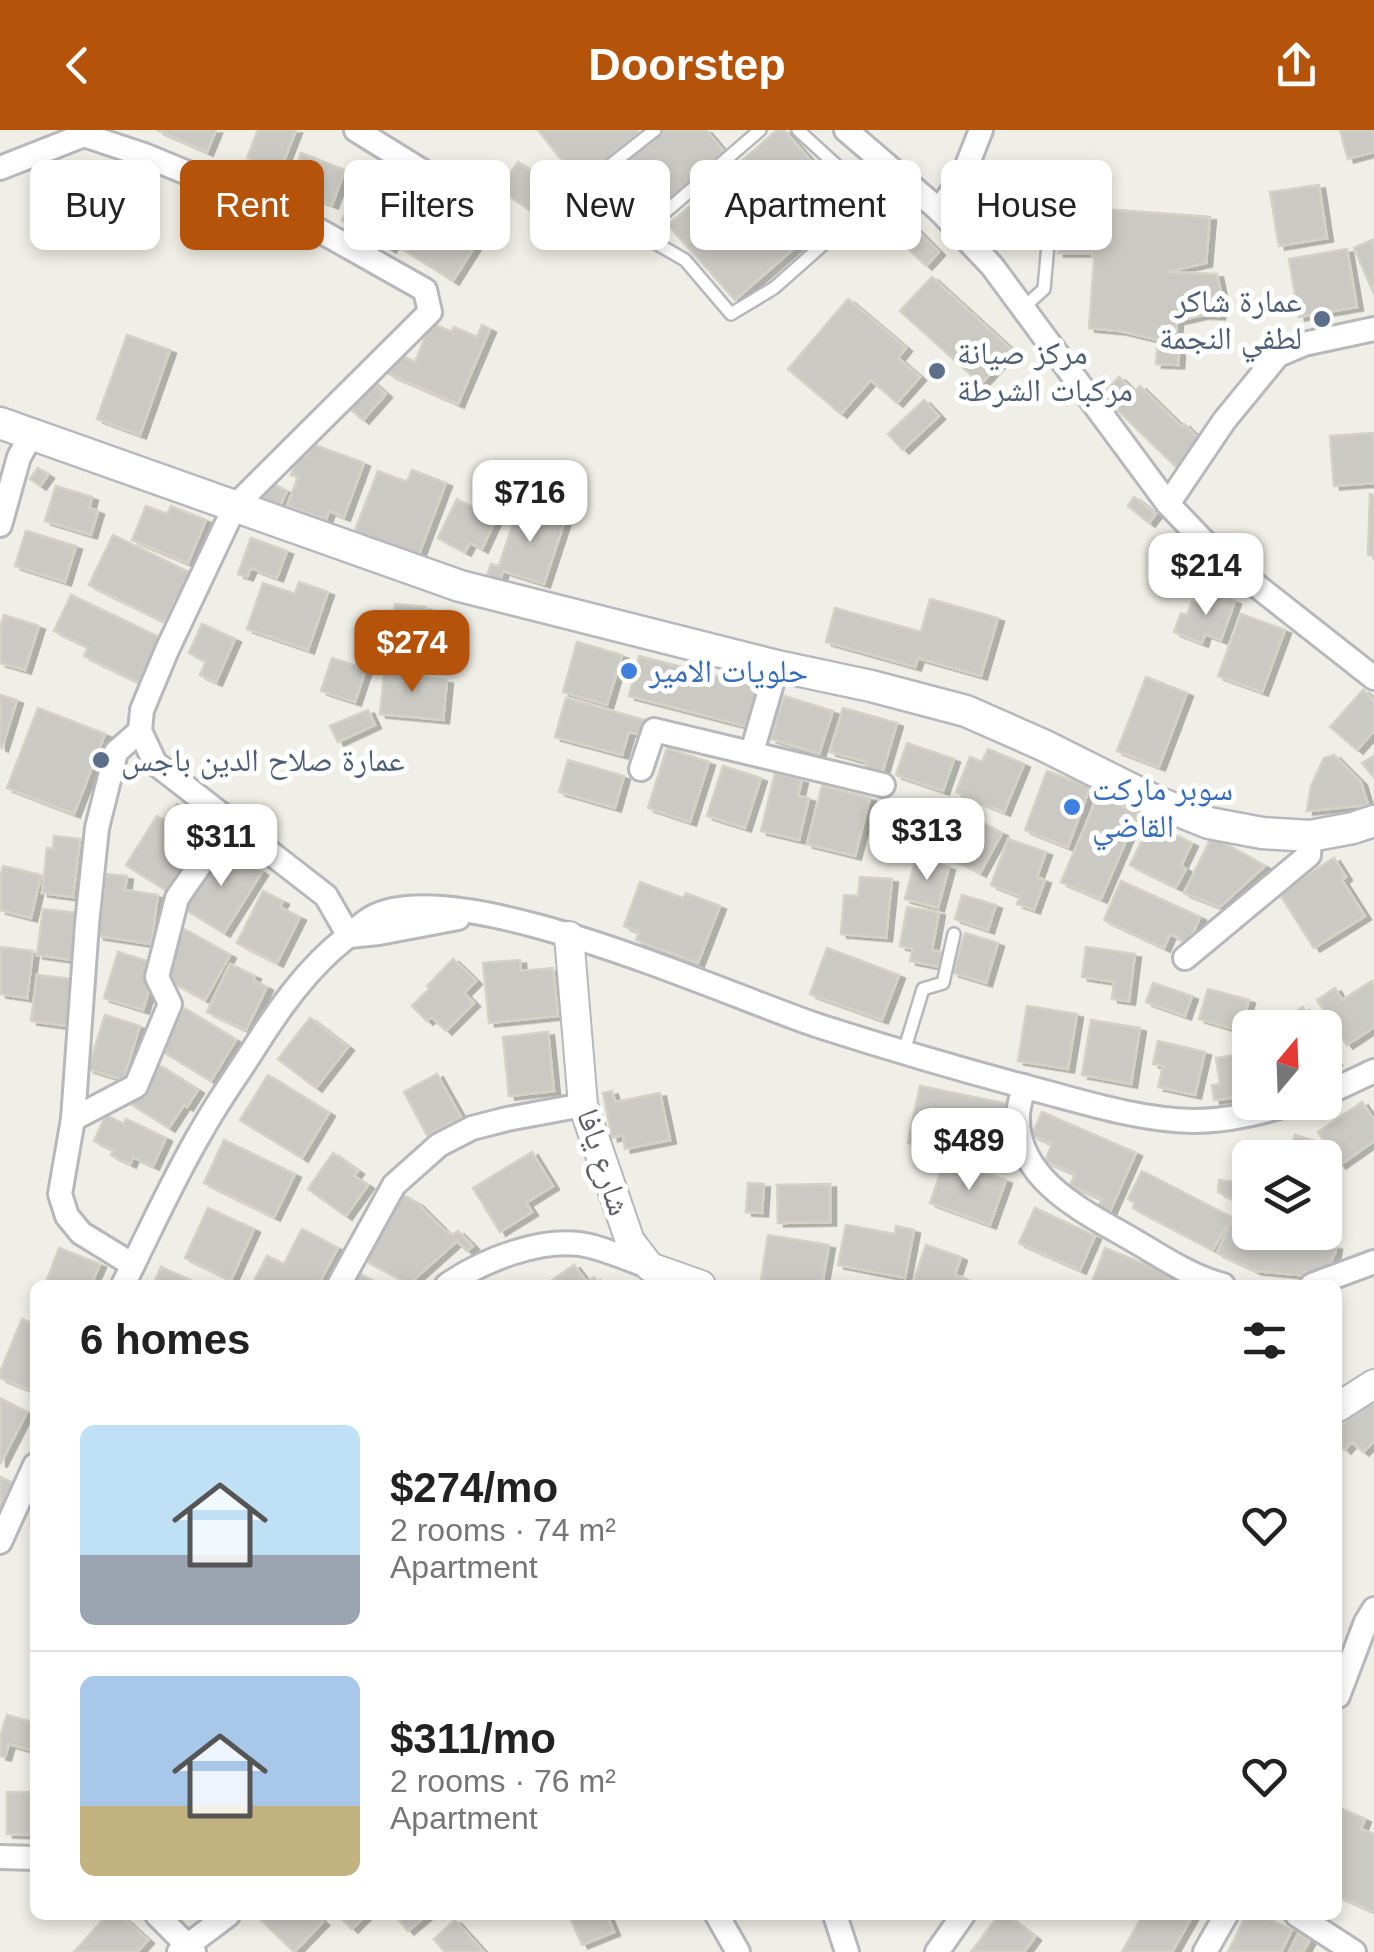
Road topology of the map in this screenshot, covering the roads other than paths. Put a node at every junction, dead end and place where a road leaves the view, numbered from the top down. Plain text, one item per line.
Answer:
1 (356, 130) edge
2 (655, 130) edge
3 (798, 130) edge
4 (846, 130) edge
5 (981, 130) edge
6 (752, 132) edge
7 (87, 133) edge
8 (404, 160) edge
9 (617, 160) edge
10 (0, 168) edge
11 (670, 207) edge
12 (939, 210) junction
13 (668, 250) edge
14 (1048, 250) edge
15 (1023, 308) junction
16 (1374, 329) edge
17 (0, 423) edge
18 (32, 434) junction
19 (1168, 504) junction
20 (235, 506) junction
21 (0, 525) edge
22 (777, 666) junction
23 (1374, 678) edge
24 (140, 731) junction
25 (752, 752) junction
26 (641, 769) dead end
27 (883, 784) dead end
28 (230, 822) junction
29 (1374, 822) edge
30 (1310, 836) junction
31 (954, 934) dead end
32 (349, 936) junction
33 (569, 936) junction
34 (1185, 958) dead end
35 (904, 1052) junction
36 (1374, 1071) edge
37 (1024, 1086) junction
38 (1342, 1086) edge
39 (583, 1106) junction
40 (73, 1119) junction
41 (1232, 1120) edge
42 (1374, 1262) edge
43 (650, 1267) junction
44 (128, 1275) edge
45 (341, 1280) edge
46 (455, 1280) edge
47 (687, 1280) edge
48 (1211, 1280) edge
49 (1325, 1280) edge
50 (1374, 1384) edge
51 (1342, 1405) edge
52 (30, 1477) edge
53 (0, 1542) edge
54 (1374, 1609) edge
55 (1342, 1685) edge
56 (0, 1857) edge
57 (30, 1858) edge
58 (161, 1920) edge
59 (222, 1920) edge
60 (720, 1920) edge
61 (837, 1920) edge
62 (959, 1920) edge
63 (1223, 1920) edge
64 (1305, 1920) edge
65 (187, 1950) edge
66 (738, 1952) edge
67 (847, 1952) edge
68 (936, 1952) edge
69 (1205, 1952) edge
70 (1354, 1952) edge

1 - 8 street
2 - 9 lane
3 - 13 lane
4 - 12 street
5 - 12 street
6 - 11 lane
7 - 10 street
7 - 20 street
12 - 15 street
14 - 15 lane
15 - 19 street
16 - 19 street
17 - 18 main road
18 - 20 main road
18 - 21 street
19 - 23 street
20 - 22 main road
20 - 24 street
22 - 25 street
22 - 30 main road
24 - 28 street
24 - 40 street
25 - 26 street
25 - 27 street
28 - 32 street
28 - 40 street
29 - 30 main road
30 - 34 street
31 - 35 lane
32 - 33 street
32 - 44 street
33 - 35 street
33 - 39 street, شارع يافا
35 - 37 street
36 - 38 street
37 - 41 street
37 - 48 street
39 - 43 street, شارع يافا
39 - 45 street
40 - 44 street
42 - 49 street
43 - 46 street
43 - 47 street
50 - 51 street
52 - 53 street
54 - 55 street
56 - 57 street
58 - 65 street
59 - 65 street
60 - 66 street
61 - 67 street
62 - 68 street
63 - 69 street
64 - 70 street

